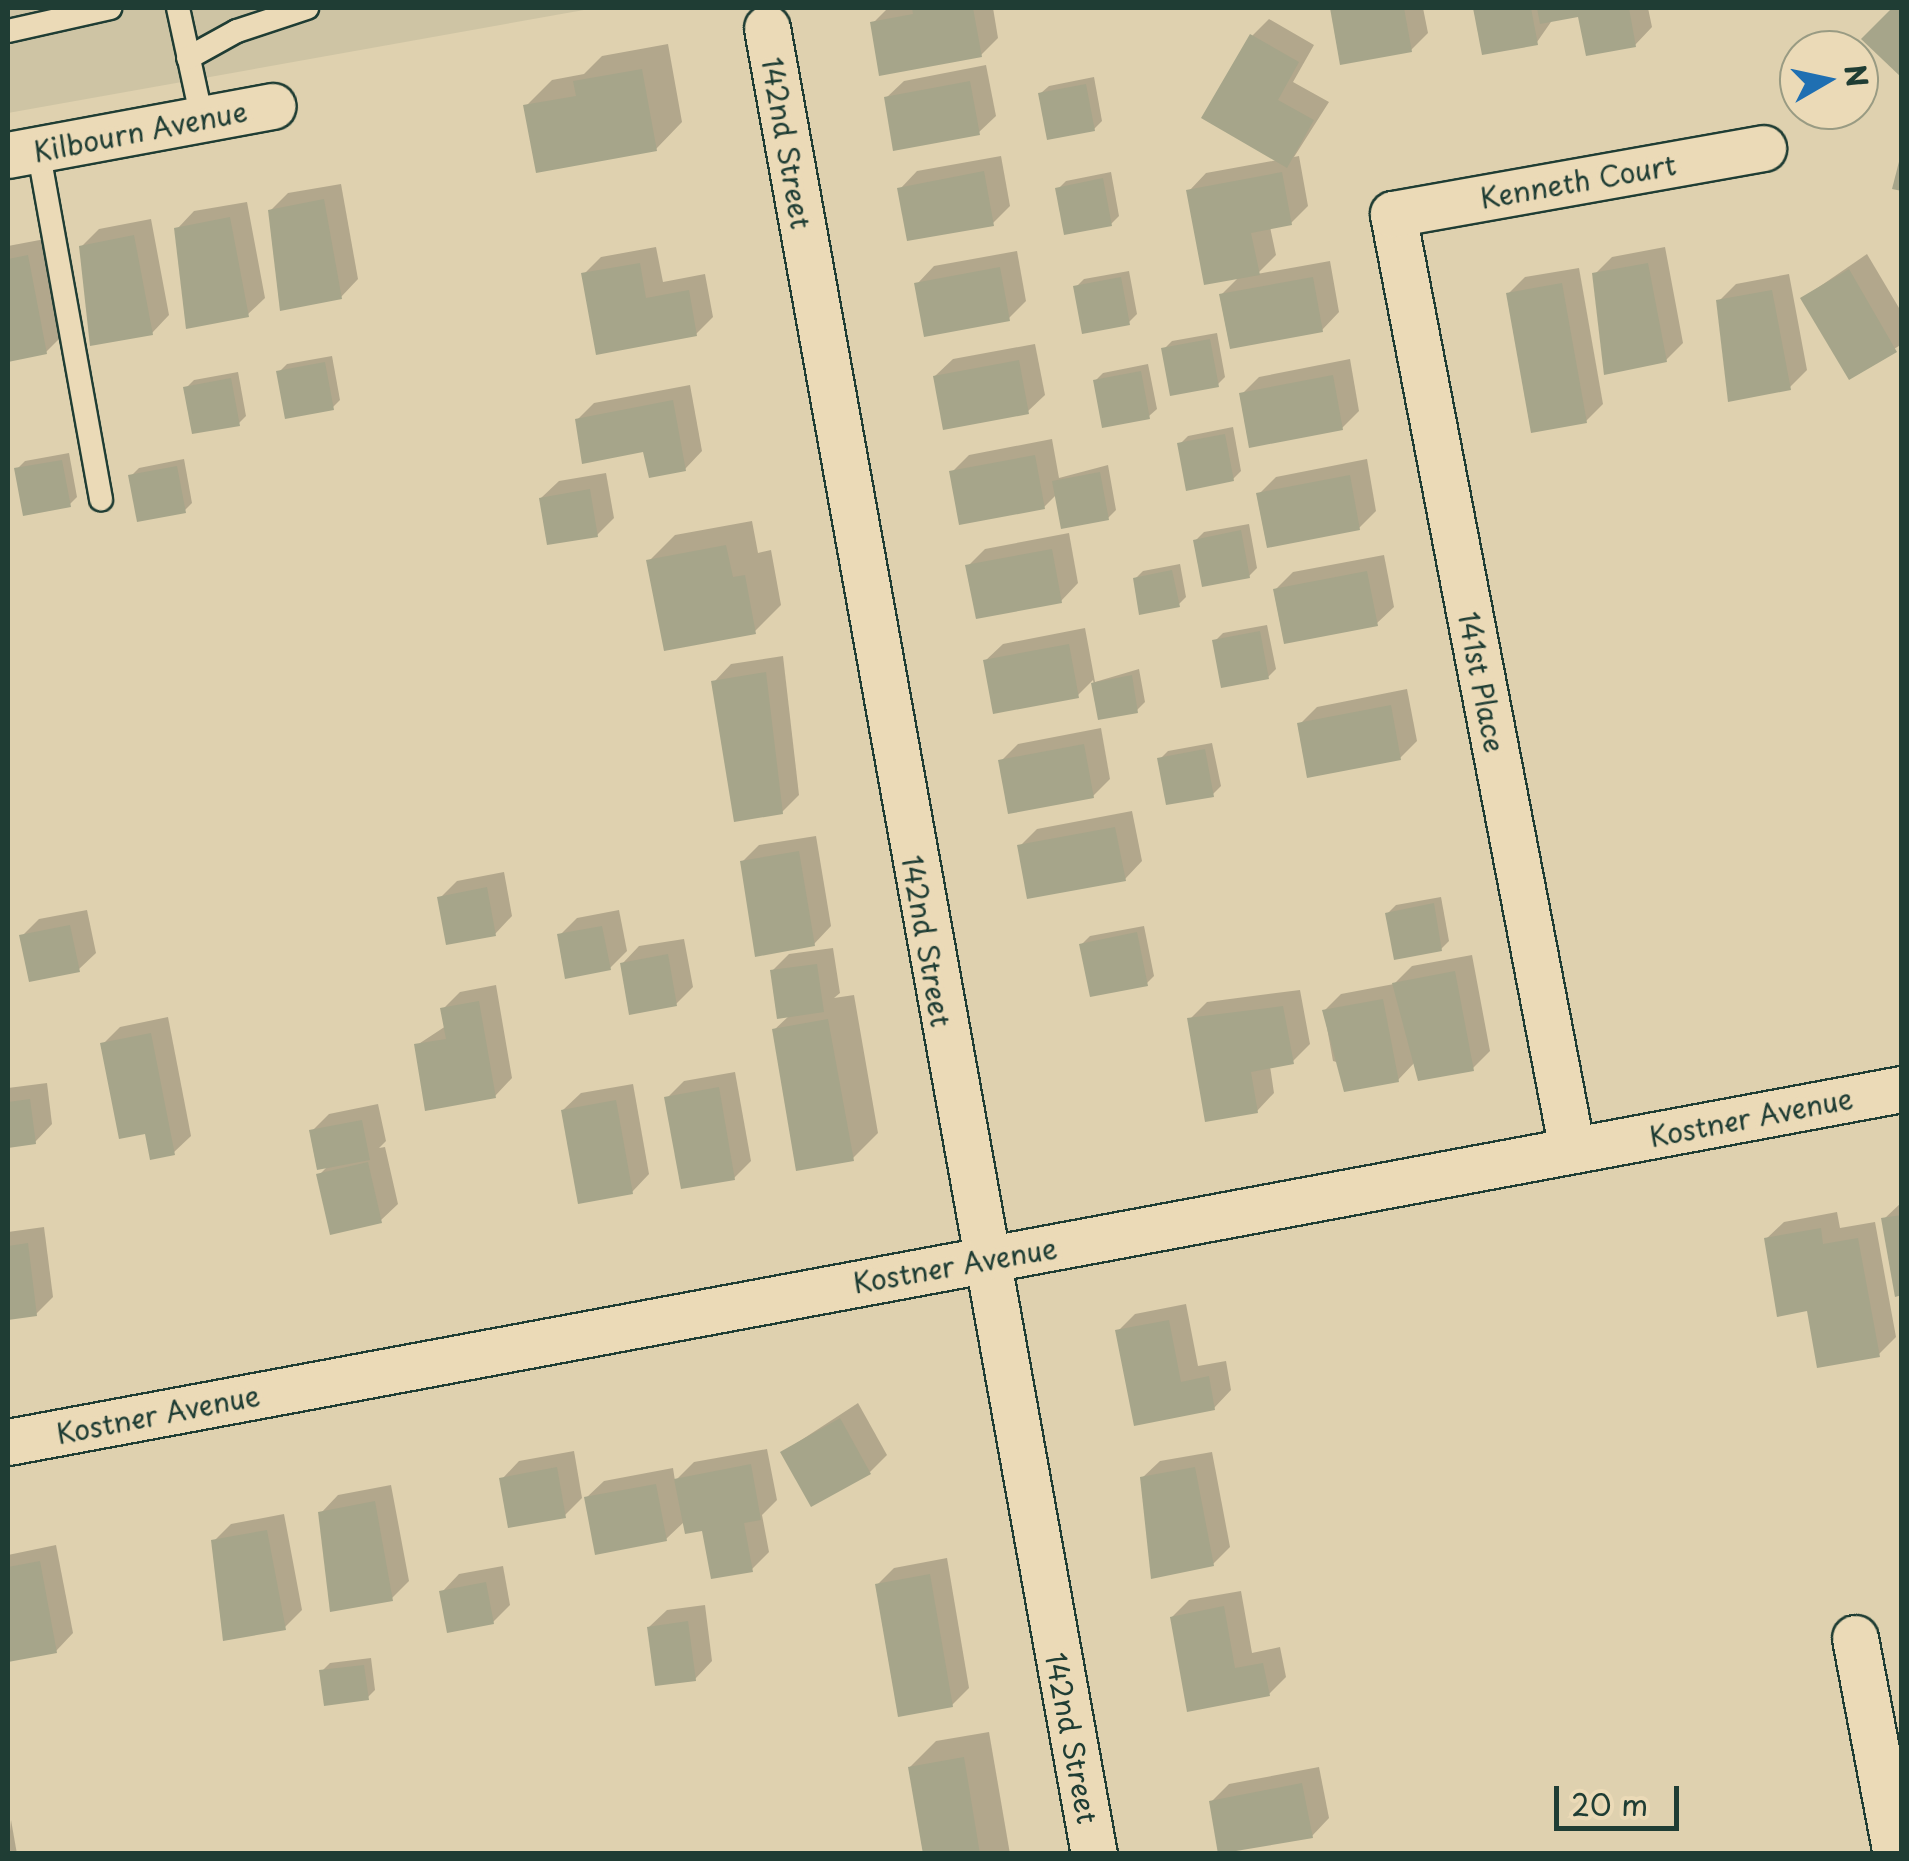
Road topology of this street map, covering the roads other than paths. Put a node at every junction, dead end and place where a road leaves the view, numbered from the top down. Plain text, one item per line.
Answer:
1 (110, 8) edge
2 (178, 8) edge
3 (306, 8) edge
4 (767, 28) dead end
5 (8, 31) edge
6 (188, 58) junction
7 (273, 106) dead end
8 (202, 119) junction
9 (1763, 148) dead end
10 (23, 152) edge
11 (1393, 214) joint
12 (101, 499) dead end
13 (1902, 1088) edge
14 (1572, 1150) junction
15 (982, 1260) junction
16 (8, 1442) edge
17 (1855, 1638) dead end
18 (1094, 1854) edge
19 (1896, 1854) edge

1 - 5 lane
2 - 6 lane
3 - 6 lane
4 - 15 street, 142nd Street
6 - 8 lane
7 - 8 street, Kilbourn Avenue
8 - 10 street, Kilbourn Avenue
9 - 11 street, Kenneth Court
10 - 12 lane
11 - 14 street, 141st Place
13 - 14 street, Kostner Avenue
14 - 15 street, Kostner Avenue
15 - 16 street, Kostner Avenue
15 - 18 street, 142nd Street
17 - 19 street

